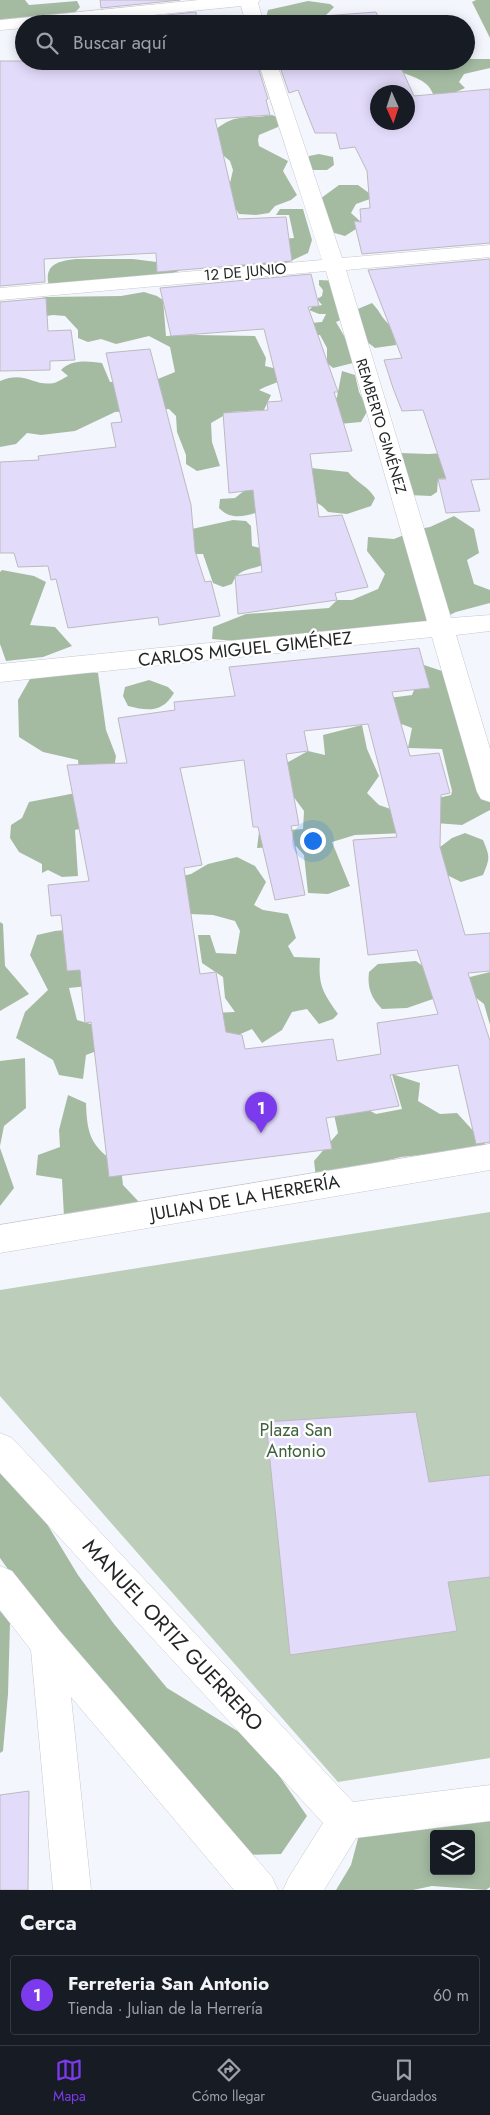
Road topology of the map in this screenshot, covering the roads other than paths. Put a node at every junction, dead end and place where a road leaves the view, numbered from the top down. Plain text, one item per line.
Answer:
1 (249, 0) edge
2 (100, 15) edge
3 (253, 15) edge
4 (15, 23) edge
5 (0, 25) edge
6 (271, 70) edge
7 (490, 251) edge
8 (334, 265) junction
9 (0, 294) edge
10 (490, 623) edge
11 (442, 629) junction
12 (0, 673) edge
13 (490, 792) edge
14 (490, 1157) edge
15 (0, 1239) edge
16 (0, 1449) edge
17 (0, 1583) edge
18 (48, 1643) junction
19 (490, 1803) edge
20 (346, 1821) junction
21 (72, 1890) edge
22 (258, 1890) edge
23 (302, 1890) edge

1 - 2 street
1 - 3 street
4 - 5 street
6 - 8 street, REMBERTO GIMÉNEZ
7 - 8 street, 12 DE JUNIO
8 - 9 street, 12 DE JUNIO
8 - 11 street, REMBERTO GIMÉNEZ
10 - 11 street, CARLOS MIGUEL GIMÉNEZ
11 - 12 street, CARLOS MIGUEL GIMÉNEZ
11 - 13 street, REMBERTO GIMÉNEZ
14 - 15 street, JULIAN DE LA HERRERÍA
16 - 20 street, MANUEL ORTIZ GUERRERO
17 - 18 street
18 - 21 street
18 - 22 street
19 - 20 street
20 - 23 street

